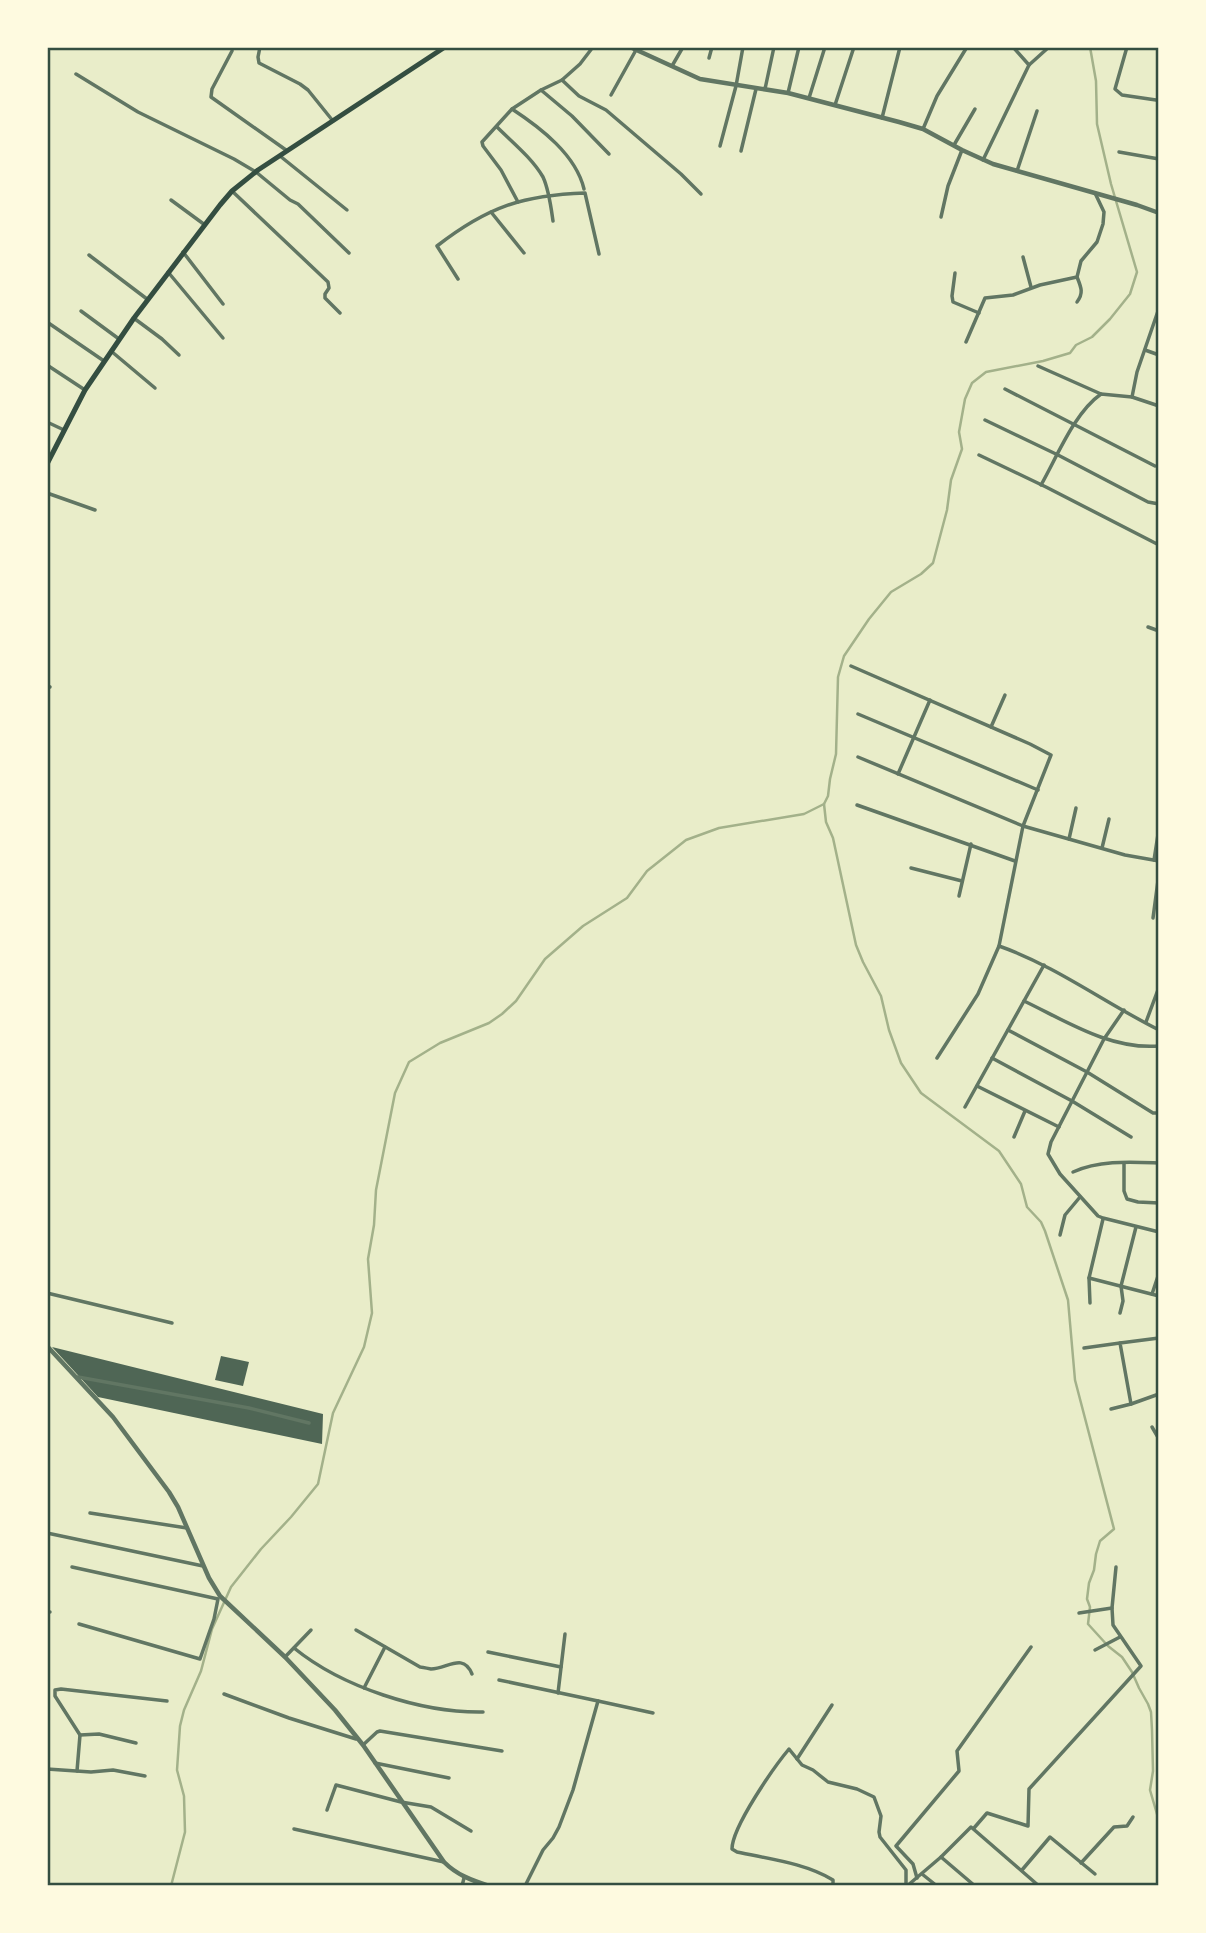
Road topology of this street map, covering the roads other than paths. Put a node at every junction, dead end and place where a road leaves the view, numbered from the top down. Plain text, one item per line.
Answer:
1 (260, 47) edge
2 (445, 47) edge
3 (593, 47) edge
4 (629, 47) edge
5 (683, 47) edge
6 (712, 47) edge
7 (743, 47) edge
8 (774, 47) edge
9 (799, 47) edge
10 (825, 47) edge
11 (854, 47) edge
12 (900, 47) edge
13 (967, 47) edge
14 (1013, 47) edge
15 (1049, 47) edge
16 (1127, 47) edge
17 (638, 50) edge
18 (232, 51) dead end
19 (709, 58) dead end
20 (1029, 65) junction
21 (671, 67) junction
22 (76, 74) dead end
23 (562, 80) junction
24 (736, 86) junction
25 (756, 89) junction
26 (765, 89) junction
27 (541, 90) junction
28 (788, 93) junction
29 (611, 95) dead end
30 (809, 98) junction
31 (1156, 100) dead end
32 (835, 105) junction
33 (512, 109) junction
34 (975, 110) dead end
35 (1037, 111) dead end
36 (882, 118) junction
37 (333, 121) junction
38 (496, 126) junction
39 (923, 129) junction
40 (954, 145) junction
41 (720, 146) dead end
42 (962, 150) junction
43 (288, 151) junction
44 (741, 151) dead end
45 (1119, 152) dead end
46 (609, 154) dead end
47 (281, 156) junction
48 (1159, 159) edge
49 (983, 160) junction
50 (1017, 171) junction
51 (256, 172) junction
52 (584, 189) dead end
53 (232, 191) junction
54 (1097, 193) junction
55 (701, 194) dead end
56 (549, 195) junction
57 (172, 200) dead end
58 (518, 202) junction
59 (347, 210) dead end
60 (491, 212) junction
61 (1159, 213) edge
62 (941, 218) dead end
63 (553, 221) dead end
64 (205, 225) junction
65 (183, 252) junction
66 (349, 253) dead end
67 (523, 253) dead end
68 (89, 254) dead end
69 (599, 254) dead end
70 (1023, 257) dead end
71 (168, 272) junction
72 (955, 273) dead end
73 (1077, 277) junction
74 (458, 279) dead end
75 (1031, 287) junction
76 (147, 299) junction
77 (1077, 302) dead end
78 (223, 303) dead end
79 (81, 311) dead end
80 (1158, 311) edge
81 (340, 313) dead end
82 (979, 313) junction
83 (134, 317) junction
84 (47, 322) edge
85 (223, 338) dead end
86 (119, 339) junction
87 (965, 342) dead end
88 (1145, 350) junction
89 (111, 351) junction
90 (179, 355) dead end
91 (1159, 355) edge
92 (104, 361) junction
93 (47, 365) edge
94 (1038, 366) dead end
95 (155, 388) dead end
96 (1005, 389) dead end
97 (85, 390) junction
98 (1101, 394) junction
99 (1132, 397) junction
100 (1159, 406) edge
101 (985, 420) dead end
102 (47, 422) edge
103 (1075, 425) junction
104 (64, 430) junction
105 (979, 455) dead end
106 (1058, 455) junction
107 (47, 464) edge
108 (1156, 466) dead end
109 (1041, 485) junction
110 (47, 493) edge
111 (1159, 504) edge
112 (95, 510) dead end
113 (1159, 545) edge
114 (1148, 626) dead end
115 (1159, 631) edge
116 (851, 666) dead end
117 (1005, 695) dead end
118 (930, 701) junction
119 (858, 714) dead end
120 (991, 727) junction
121 (914, 738) junction
122 (858, 757) dead end
123 (898, 774) junction
124 (1038, 790) junction
125 (857, 806) dead end
126 (1076, 808) dead end
127 (1109, 820) dead end
128 (1023, 826) junction
129 (1159, 828) edge
130 (1069, 839) junction
131 (971, 844) junction
132 (1102, 848) junction
133 (1015, 861) junction
134 (1156, 861) edge
135 (911, 868) dead end
136 (1159, 873) edge
137 (962, 881) junction
138 (959, 896) dead end
139 (1153, 918) dead end
140 (999, 946) junction
141 (1044, 965) junction
142 (1159, 987) edge
143 (1024, 1001) junction
144 (1124, 1010) junction
145 (1146, 1022) junction
146 (1007, 1030) junction
147 (1159, 1030) edge
148 (1104, 1039) junction
149 (1159, 1046) edge
150 (937, 1058) dead end
151 (992, 1058) junction
152 (1087, 1072) junction
153 (977, 1086) junction
154 (1072, 1101) junction
155 (965, 1107) dead end
156 (1025, 1111) junction
157 (1159, 1113) edge
158 (1059, 1127) junction
159 (1014, 1137) dead end
160 (1131, 1137) dead end
161 (1124, 1163) junction
162 (1159, 1163) edge
163 (1073, 1172) dead end
164 (1080, 1197) junction
165 (1159, 1203) edge
166 (1103, 1219) junction
167 (1136, 1226) junction
168 (1159, 1232) edge
169 (1060, 1235) dead end
170 (1159, 1273) edge
171 (1089, 1278) junction
172 (1121, 1286) junction
173 (47, 1293) edge
174 (1152, 1294) junction
175 (1159, 1296) edge
176 (1090, 1303) dead end
177 (1121, 1313) dead end
178 (172, 1323) dead end
179 (1159, 1338) edge
180 (1121, 1343) junction
181 (47, 1346) edge
182 (1084, 1348) dead end
183 (76, 1377) junction
184 (1159, 1394) edge
185 (1131, 1404) junction
186 (1111, 1409) dead end
187 (309, 1423) dead end
188 (1152, 1427) dead end
189 (1159, 1439) edge
190 (90, 1513) dead end
191 (187, 1528) junction
192 (47, 1533) edge
193 (203, 1566) junction
194 (72, 1567) dead end
195 (1116, 1567) dead end
196 (218, 1596) junction
197 (1112, 1608) junction
198 (1079, 1613) dead end
199 (79, 1624) dead end
200 (311, 1630) dead end
201 (356, 1630) dead end
202 (565, 1634) dead end
203 (1120, 1637) junction
204 (385, 1647) junction
205 (1031, 1647) dead end
206 (294, 1648) junction
207 (1096, 1650) dead end
208 (488, 1652) dead end
209 (285, 1657) junction
210 (561, 1667) junction
211 (472, 1674) dead end
212 (499, 1680) dead end
213 (364, 1688) junction
214 (558, 1693) junction
215 (224, 1694) dead end
216 (167, 1701) dead end
217 (598, 1701) junction
218 (832, 1704) dead end
219 (483, 1712) dead end
220 (653, 1713) dead end
221 (80, 1735) junction
222 (358, 1739) junction
223 (136, 1743) dead end
224 (363, 1745) junction
225 (502, 1751) dead end
226 (797, 1759) junction
227 (375, 1763) junction
228 (47, 1769) edge
229 (77, 1771) junction
230 (145, 1776) dead end
231 (449, 1778) dead end
232 (401, 1802) junction
233 (327, 1810) dead end
234 (1133, 1817) dead end
235 (974, 1828) junction
236 (294, 1829) dead end
237 (471, 1831) dead end
238 (941, 1857) junction
239 (444, 1861) junction
240 (1082, 1863) junction
241 (1021, 1870) junction
242 (922, 1874) junction
243 (1095, 1874) dead end
244 (464, 1878) junction
245 (917, 1878) junction
246 (462, 1886) edge
247 (489, 1886) edge
248 (525, 1886) edge
249 (833, 1886) edge
250 (906, 1886) edge
251 (937, 1886) edge
252 (975, 1886) edge
253 (1039, 1886) edge

1 - 37 street
2 - 37 main road
3 - 23 street
4 - 17 street
5 - 21 street
6 - 19 street
7 - 24 street
8 - 26 street
9 - 28 street
10 - 30 street
11 - 32 street
12 - 36 street
13 - 39 street
14 - 20 street
15 - 20 street
16 - 31 street
17 - 21 street
17 - 29 street
18 - 43 street
20 - 49 street
21 - 24 street
22 - 51 street
23 - 27 street
23 - 55 street
24 - 25 street
24 - 41 street
25 - 26 street
25 - 44 street
26 - 28 street
27 - 33 street
27 - 46 street
28 - 30 street
30 - 32 street
32 - 36 street
33 - 38 street
33 - 52 street
34 - 40 street
35 - 50 street
36 - 39 street
37 - 43 main road
38 - 56 street
38 - 58 street
39 - 40 street
40 - 42 street
42 - 49 street
42 - 62 street
43 - 47 main road
45 - 48 street
47 - 51 main road
47 - 59 street
49 - 50 street
50 - 54 street
51 - 53 main road
51 - 66 street
53 - 64 main road
53 - 81 street
54 - 61 street
54 - 73 street
56 - 58 street
56 - 63 street
56 - 69 street
57 - 64 street
58 - 60 street
60 - 67 street
60 - 74 street
64 - 65 main road
65 - 71 main road
65 - 78 street
68 - 76 street
70 - 75 street
71 - 76 main road
71 - 85 street
72 - 82 street
73 - 75 street
73 - 77 street
75 - 82 street
76 - 83 main road
79 - 86 street
80 - 88 street
82 - 87 street
83 - 86 main road
83 - 90 street
84 - 92 street
86 - 89 main road
88 - 91 street
88 - 99 street
89 - 92 main road
89 - 95 street
92 - 97 main road
93 - 97 street
94 - 98 street
96 - 103 street
97 - 104 main road
98 - 99 street
98 - 103 street
99 - 100 street
101 - 106 street
102 - 104 street
103 - 106 street
103 - 108 street
104 - 107 main road
105 - 109 street
106 - 109 street
106 - 111 street
109 - 113 street
110 - 112 street
114 - 115 street
116 - 118 street
117 - 120 street
118 - 120 street
118 - 121 street
119 - 121 street
120 - 124 street
121 - 123 street
121 - 124 street
122 - 123 street
123 - 128 street
124 - 128 street
125 - 131 street
126 - 130 street
127 - 132 street
128 - 130 street
128 - 133 street
129 - 134 street
130 - 132 street
131 - 133 street
131 - 137 street
132 - 134 street
133 - 140 street
135 - 137 street
136 - 139 street
137 - 138 street
140 - 141 street
140 - 150 street
141 - 143 street
141 - 144 street
142 - 145 street
143 - 146 street
143 - 148 street
144 - 145 street
144 - 148 street
145 - 147 street
146 - 151 street
146 - 152 street
148 - 149 street
148 - 152 street
151 - 153 street
151 - 154 street
152 - 154 street
152 - 157 street
153 - 155 street
153 - 156 street
154 - 158 street
154 - 160 street
156 - 158 street
156 - 159 street
158 - 164 street
161 - 162 street
161 - 163 street
161 - 165 street
164 - 166 street
164 - 169 street
166 - 167 street
166 - 171 street
167 - 168 street
167 - 172 street
170 - 174 street
171 - 172 street
171 - 176 street
172 - 174 street
172 - 177 street
173 - 178 street
174 - 175 street
179 - 180 street
180 - 182 street
180 - 185 street
181 - 183 street
183 - 187 street
183 - 191 street
184 - 185 street
185 - 186 street
188 - 189 street
190 - 191 street
191 - 193 street
192 - 193 street
193 - 196 street
194 - 196 street
195 - 197 street
196 - 199 street
196 - 209 street
197 - 198 street
197 - 203 street
200 - 206 street
201 - 204 street
202 - 210 street
203 - 207 street
203 - 235 street
204 - 211 street
204 - 213 street
205 - 245 street
206 - 209 street
206 - 213 street
208 - 210 street
209 - 222 street
210 - 214 street
212 - 214 street
213 - 219 street
214 - 217 street
215 - 222 street
216 - 221 street
217 - 220 street
217 - 248 street
218 - 226 street
221 - 223 street
221 - 229 street
222 - 224 street
224 - 225 street
224 - 227 street
226 - 249 street
226 - 250 street
227 - 231 street
227 - 232 street
228 - 229 street
229 - 230 street
232 - 233 street
232 - 237 street
232 - 239 street
234 - 240 street
235 - 238 street
235 - 241 street
236 - 239 street
238 - 242 street
238 - 252 street
239 - 244 street
240 - 241 street
240 - 243 street
241 - 253 street
242 - 245 street
242 - 251 street
244 - 246 street
244 - 247 street
245 - 250 street

